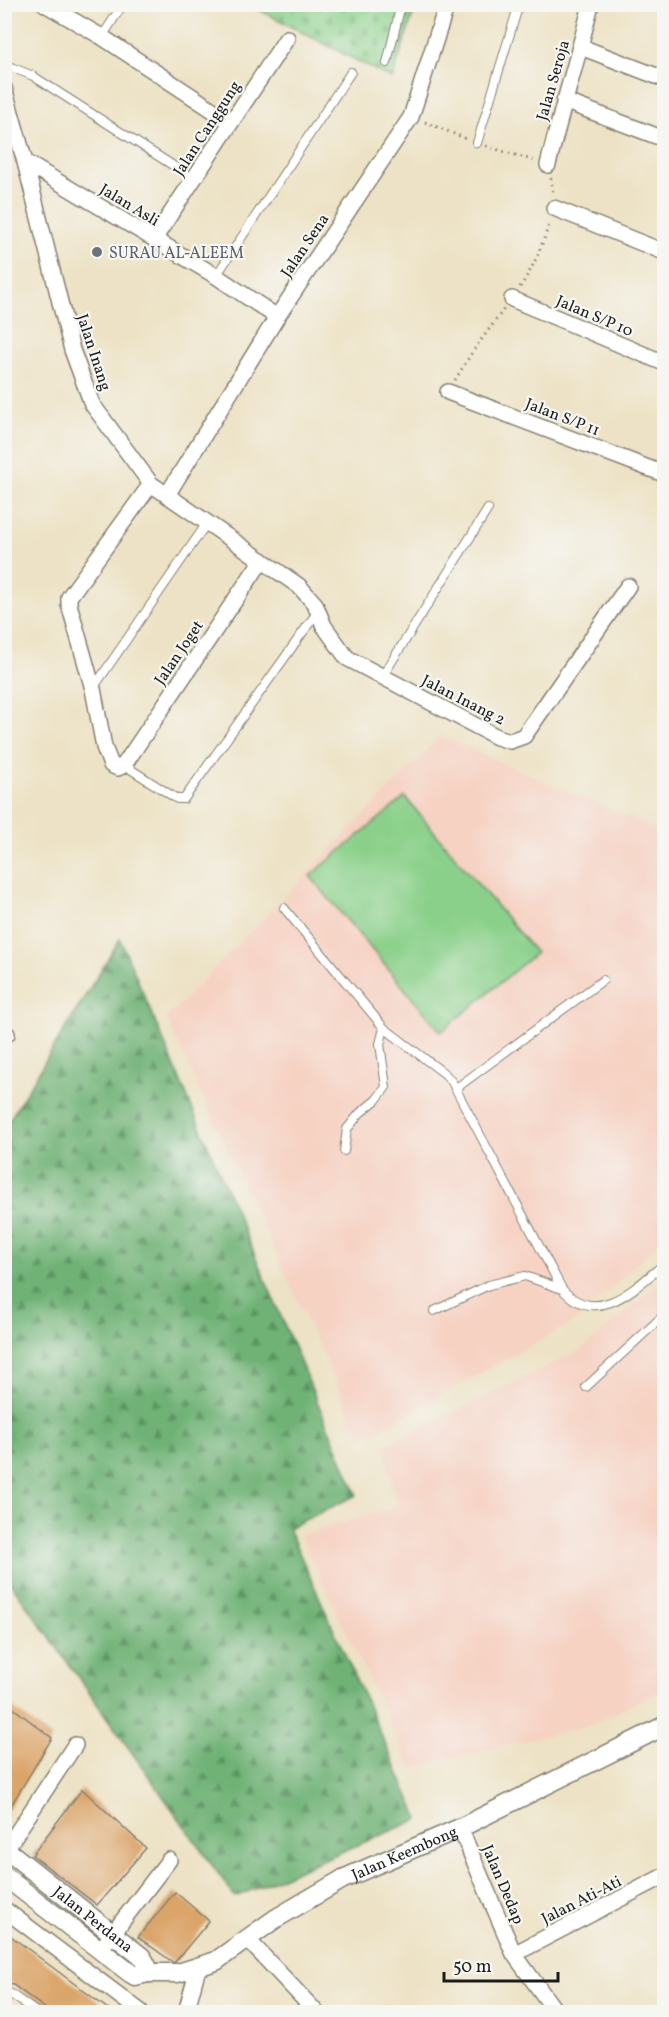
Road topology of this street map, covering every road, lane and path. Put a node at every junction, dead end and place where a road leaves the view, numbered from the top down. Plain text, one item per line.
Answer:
1 (45, 4) edge
2 (123, 4) edge
3 (401, 4) edge
4 (447, 4) edge
5 (519, 4) edge
6 (591, 4) edge
7 (102, 37) junction
8 (287, 38) dead end
9 (581, 47) junction
10 (387, 63) dead end
11 (4, 64) edge
12 (351, 72) dead end
13 (664, 79) edge
14 (4, 88) edge
15 (564, 101) junction
16 (231, 122) junction
17 (664, 139) edge
18 (477, 143) dead end
19 (25, 162) junction
20 (548, 165) dead end
21 (194, 179) junction
22 (554, 208) dead end
23 (154, 239) junction
24 (664, 252) edge
25 (216, 276) junction
26 (512, 299) dead end
27 (277, 317) junction
28 (664, 363) edge
29 (448, 392) dead end
30 (664, 474) edge
31 (151, 484) junction
32 (167, 495) junction
33 (488, 509) dead end
34 (207, 523) junction
35 (262, 560) junction
36 (628, 586) dead end
37 (316, 607) junction
38 (382, 677) junction
39 (93, 689) junction
40 (124, 765) junction
41 (284, 908) dead end
42 (603, 980) dead end
43 (384, 1028) junction
44 (455, 1089) junction
45 (344, 1151) dead end
46 (664, 1264) edge
47 (562, 1289) junction
48 (434, 1311) dead end
49 (664, 1315) edge
50 (586, 1387) dead end
51 (664, 1726) edge
52 (75, 1745) dead end
53 (460, 1828) junction
54 (5, 1849) edge
55 (169, 1860) dead end
56 (4, 1876) edge
57 (664, 1876) edge
58 (4, 1909) edge
59 (112, 1933) junction
60 (248, 1940) junction
61 (99, 1951) junction
62 (514, 1954) junction
63 (198, 1968) junction
64 (148, 1973) junction
65 (4, 1989) edge
66 (36, 2013) edge
67 (141, 2013) edge
68 (186, 2013) edge
69 (316, 2013) edge
70 (556, 2013) edge

1 - 7 street
2 - 7 lane
3 - 10 lane
4 - 27 street, Jalan Sena
5 - 18 lane
6 - 9 street, Jalan Seroja
7 - 16 street
8 - 16 street, Jalan Canggung
9 - 13 street
9 - 15 street, Jalan Seroja
11 - 21 lane
12 - 25 lane
14 - 19 street, Jalan Inang
15 - 17 street
15 - 20 street, Jalan Seroja
16 - 21 street, Jalan Canggung
19 - 23 street, Jalan Asli
19 - 31 street, Jalan Inang
21 - 23 street, Jalan Canggung
22 - 24 street
23 - 25 street, Jalan Asli
25 - 27 street, Jalan Asli
26 - 28 street, Jalan S/P 10
27 - 32 street, Jalan Sena
29 - 30 street, Jalan S/P 11
31 - 32 street, Jalan Inang
31 - 39 street
32 - 34 street, Jalan Inang
33 - 38 lane
34 - 35 street, Jalan Inang
34 - 39 lane
35 - 37 street, Jalan Inang
35 - 40 street, Jalan Joget
36 - 38 street, Jalan Inang 2
37 - 38 street, Jalan Inang 2
37 - 40 lane
39 - 40 street
41 - 43 lane
42 - 44 lane
43 - 44 lane
43 - 45 lane
44 - 47 lane
46 - 47 lane
47 - 48 lane
49 - 50 lane
51 - 53 street, Jalan Keembong
52 - 54 street
53 - 60 street, Jalan Keembong
53 - 62 street, Jalan Dedap
54 - 59 street, Jalan Perdana
55 - 59 street
56 - 61 street, Jalan Perdana
57 - 62 street, Jalan Ati-Ati
58 - 67 street
59 - 61 street
59 - 64 street, Jalan Perdana
60 - 63 street, Jalan Keembong
60 - 69 street
61 - 64 street, Jalan Perdana
62 - 70 street, Jalan Dedap
63 - 64 street, Jalan Keembong
63 - 68 street
65 - 66 lane

